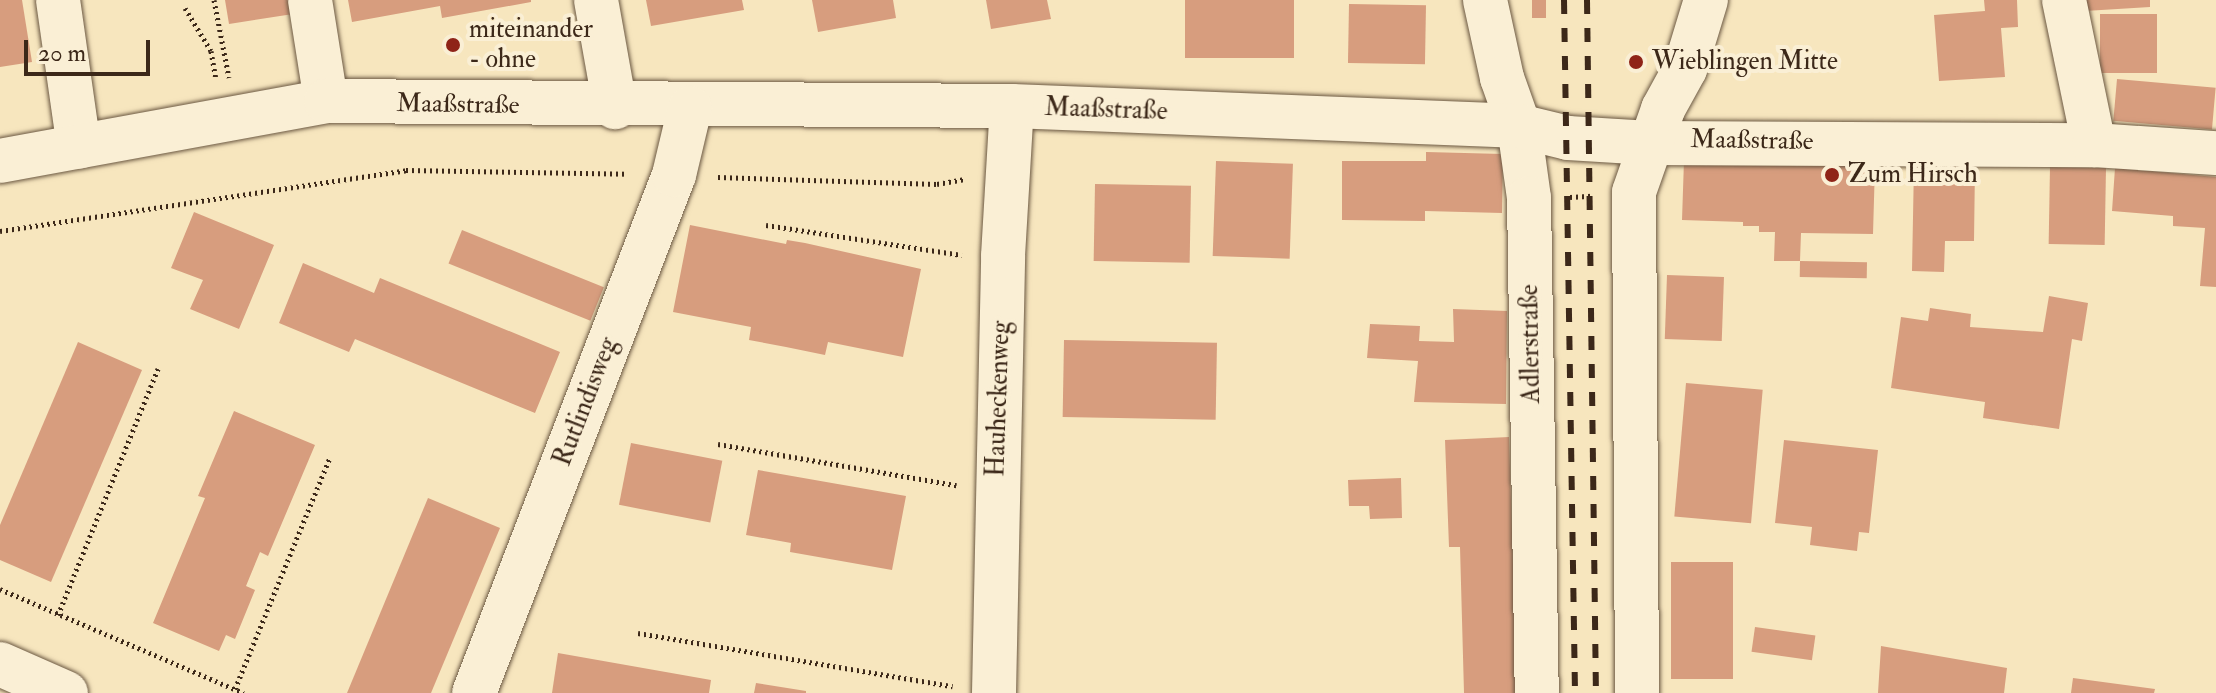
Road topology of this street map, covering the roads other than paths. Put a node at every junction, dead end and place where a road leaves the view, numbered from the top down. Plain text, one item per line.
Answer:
1 (58, 0) edge
2 (310, 0) edge
3 (596, 0) edge
4 (1485, 0) edge
5 (1706, 0) edge
6 (2064, 0) edge
7 (326, 101) junction
8 (1012, 106) junction
9 (615, 107) junction
10 (690, 108) junction
11 (1519, 126) junction
12 (1662, 131) junction
13 (2094, 145) junction
14 (79, 147) junction
15 (2216, 153) edge
16 (0, 161) edge
17 (0, 664) edge
18 (994, 692) edge
19 (66, 693) edge
20 (474, 693) edge
21 (1537, 693) edge
22 (1637, 693) edge

1 - 14 street
2 - 7 street
3 - 9 street
4 - 11 street, Adlerstraße
5 - 12 street
6 - 13 street
7 - 9 street, Maaßstraße
7 - 14 street, Maaßstraße
8 - 10 street, Maaßstraße
8 - 11 street, Maaßstraße
8 - 18 street, Hauheckenweg
9 - 10 street, Maaßstraße
10 - 20 street, Rutlindisweg
11 - 12 street, Maaßstraße
11 - 21 street, Adlerstraße
12 - 13 street, Maaßstraße
12 - 22 street
13 - 15 street, Maaßstraße
14 - 16 street, Maaßstraße
17 - 19 street

